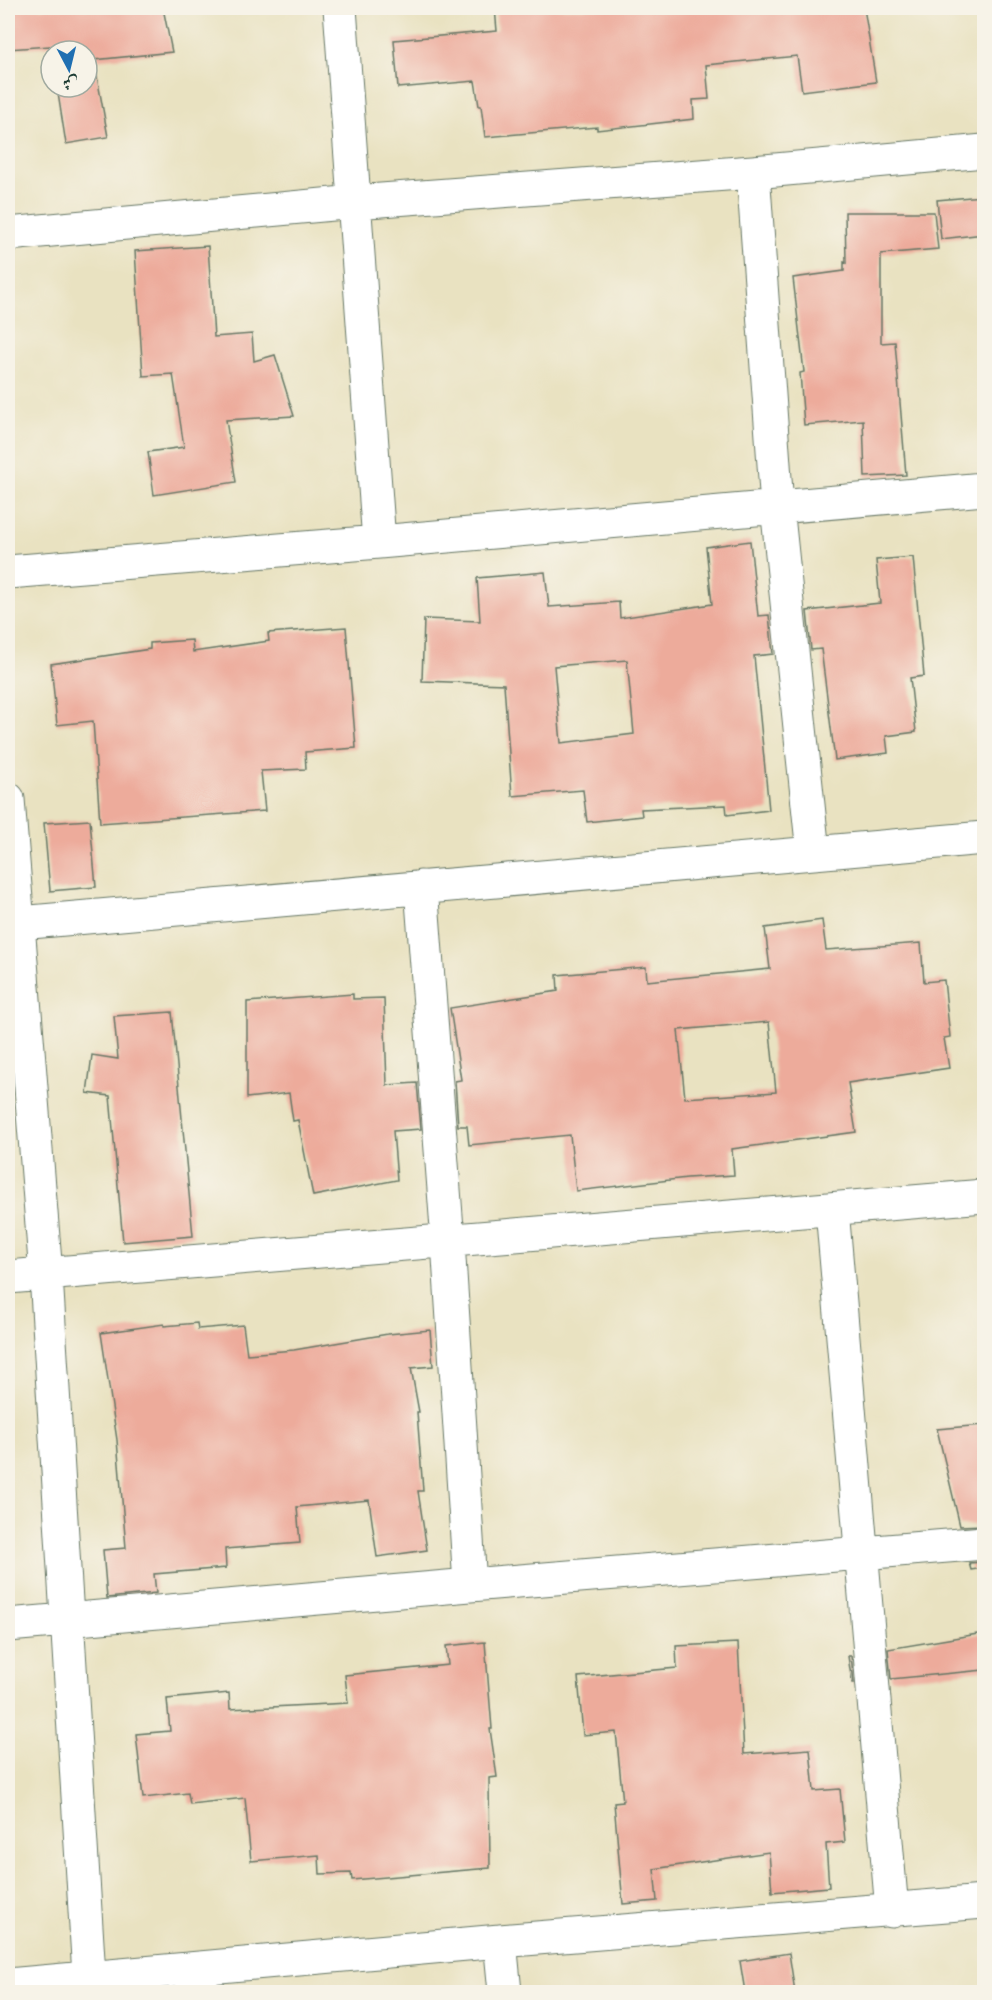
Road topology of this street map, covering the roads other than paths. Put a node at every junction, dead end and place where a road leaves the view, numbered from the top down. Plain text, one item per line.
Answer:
1 (340, 8) edge
2 (984, 151) edge
3 (753, 172) junction
4 (355, 202) junction
5 (8, 234) edge
6 (984, 489) edge
7 (777, 506) junction
8 (379, 542) junction
9 (8, 572) edge
10 (8, 799) edge
11 (984, 838) edge
12 (813, 853) junction
13 (421, 887) junction
14 (12, 923) edge
15 (984, 1196) edge
16 (832, 1209) junction
17 (448, 1242) junction
18 (46, 1275) junction
19 (8, 1278) edge
20 (984, 1543) edge
21 (861, 1553) junction
22 (470, 1585) junction
23 (67, 1621) junction
24 (8, 1625) edge
25 (984, 1902) edge
26 (892, 1911) junction
27 (500, 1941) junction
28 (8, 1985) edge
29 (89, 1986) edge
30 (505, 1992) edge

1 - 4 street
2 - 3 street
3 - 4 street
3 - 7 street
4 - 5 street
4 - 8 street
6 - 7 street
7 - 8 street
7 - 12 street
8 - 9 street
10 - 14 street
11 - 12 street
12 - 13 street
13 - 14 street
13 - 17 street
14 - 18 street
15 - 16 street
16 - 17 street
16 - 21 street
17 - 18 street
17 - 22 street
18 - 19 street
18 - 23 street
20 - 21 street
21 - 22 street
21 - 26 street
22 - 23 street
23 - 24 street
23 - 29 street
25 - 26 street
26 - 27 street
27 - 29 street
27 - 30 street
28 - 29 street

